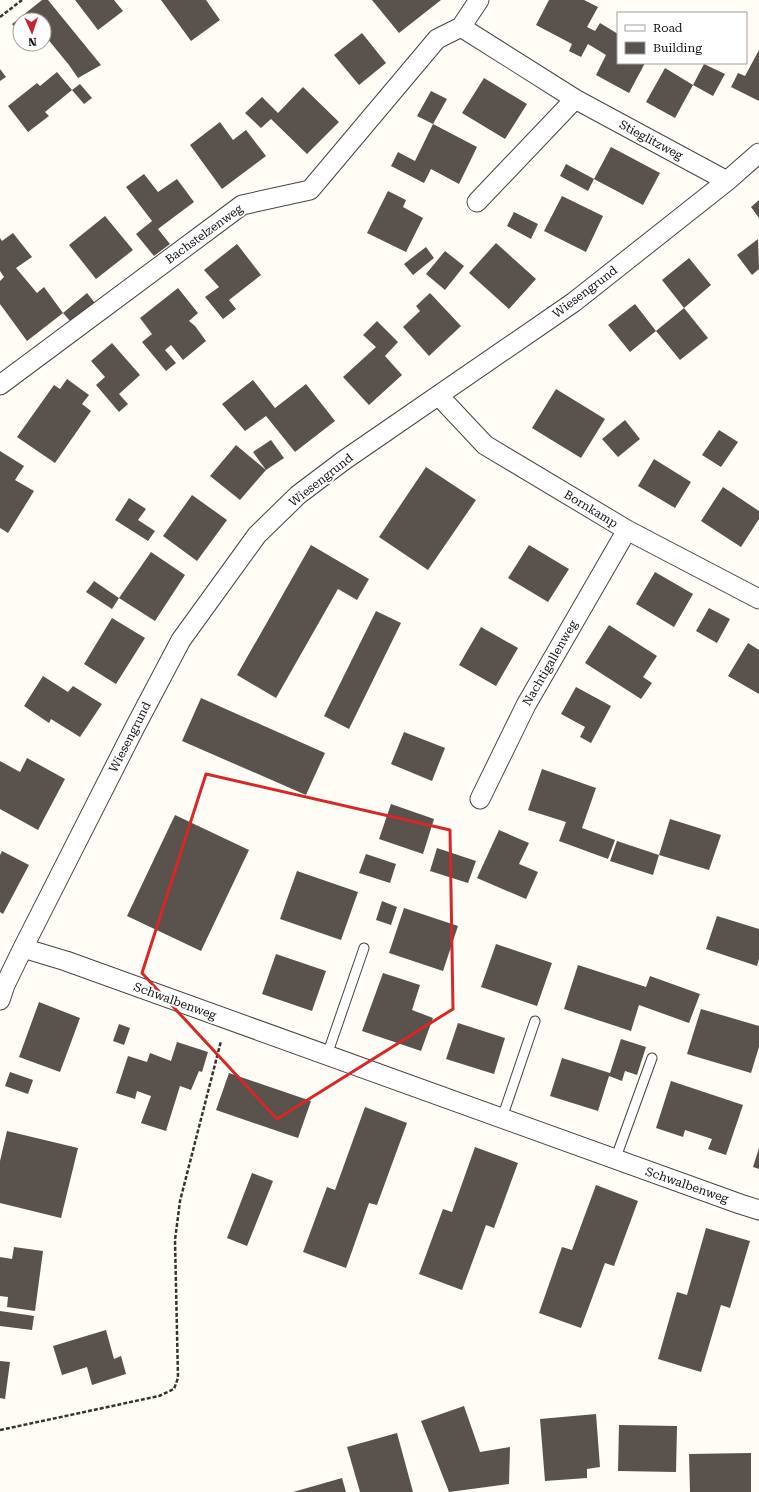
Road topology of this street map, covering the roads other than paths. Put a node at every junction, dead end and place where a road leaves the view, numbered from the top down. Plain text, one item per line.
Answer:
1 (479, 0) edge
2 (461, 27) junction
3 (575, 99) junction
4 (759, 153) edge
5 (727, 180) junction
6 (477, 202) dead end
7 (0, 385) edge
8 (439, 396) junction
9 (627, 530) junction
10 (759, 599) edge
11 (480, 799) dead end
12 (23, 948) junction
13 (364, 948) dead end
14 (0, 1000) edge
15 (535, 1020) dead end
16 (327, 1055) junction
17 (652, 1058) dead end
18 (502, 1118) junction
19 (615, 1160) junction
20 (759, 1210) edge

1 - 2 street, Bachstelzenweg
2 - 3 street, Stieglitzweg
2 - 7 street, Bachstelzenweg
3 - 5 street, Stieglitzweg
3 - 6 street
4 - 5 street, Wiesengrund
5 - 8 street, Wiesengrund
8 - 9 street, Bornkamp
8 - 12 street, Wiesengrund
9 - 10 street, Bornkamp
9 - 11 street, Nachtigallenweg
12 - 14 street, Wiesengrund
12 - 16 street, Schwalbenweg
13 - 16 lane
15 - 18 lane
16 - 18 street, Schwalbenweg
17 - 19 lane
18 - 19 street, Schwalbenweg
19 - 20 street, Schwalbenweg

